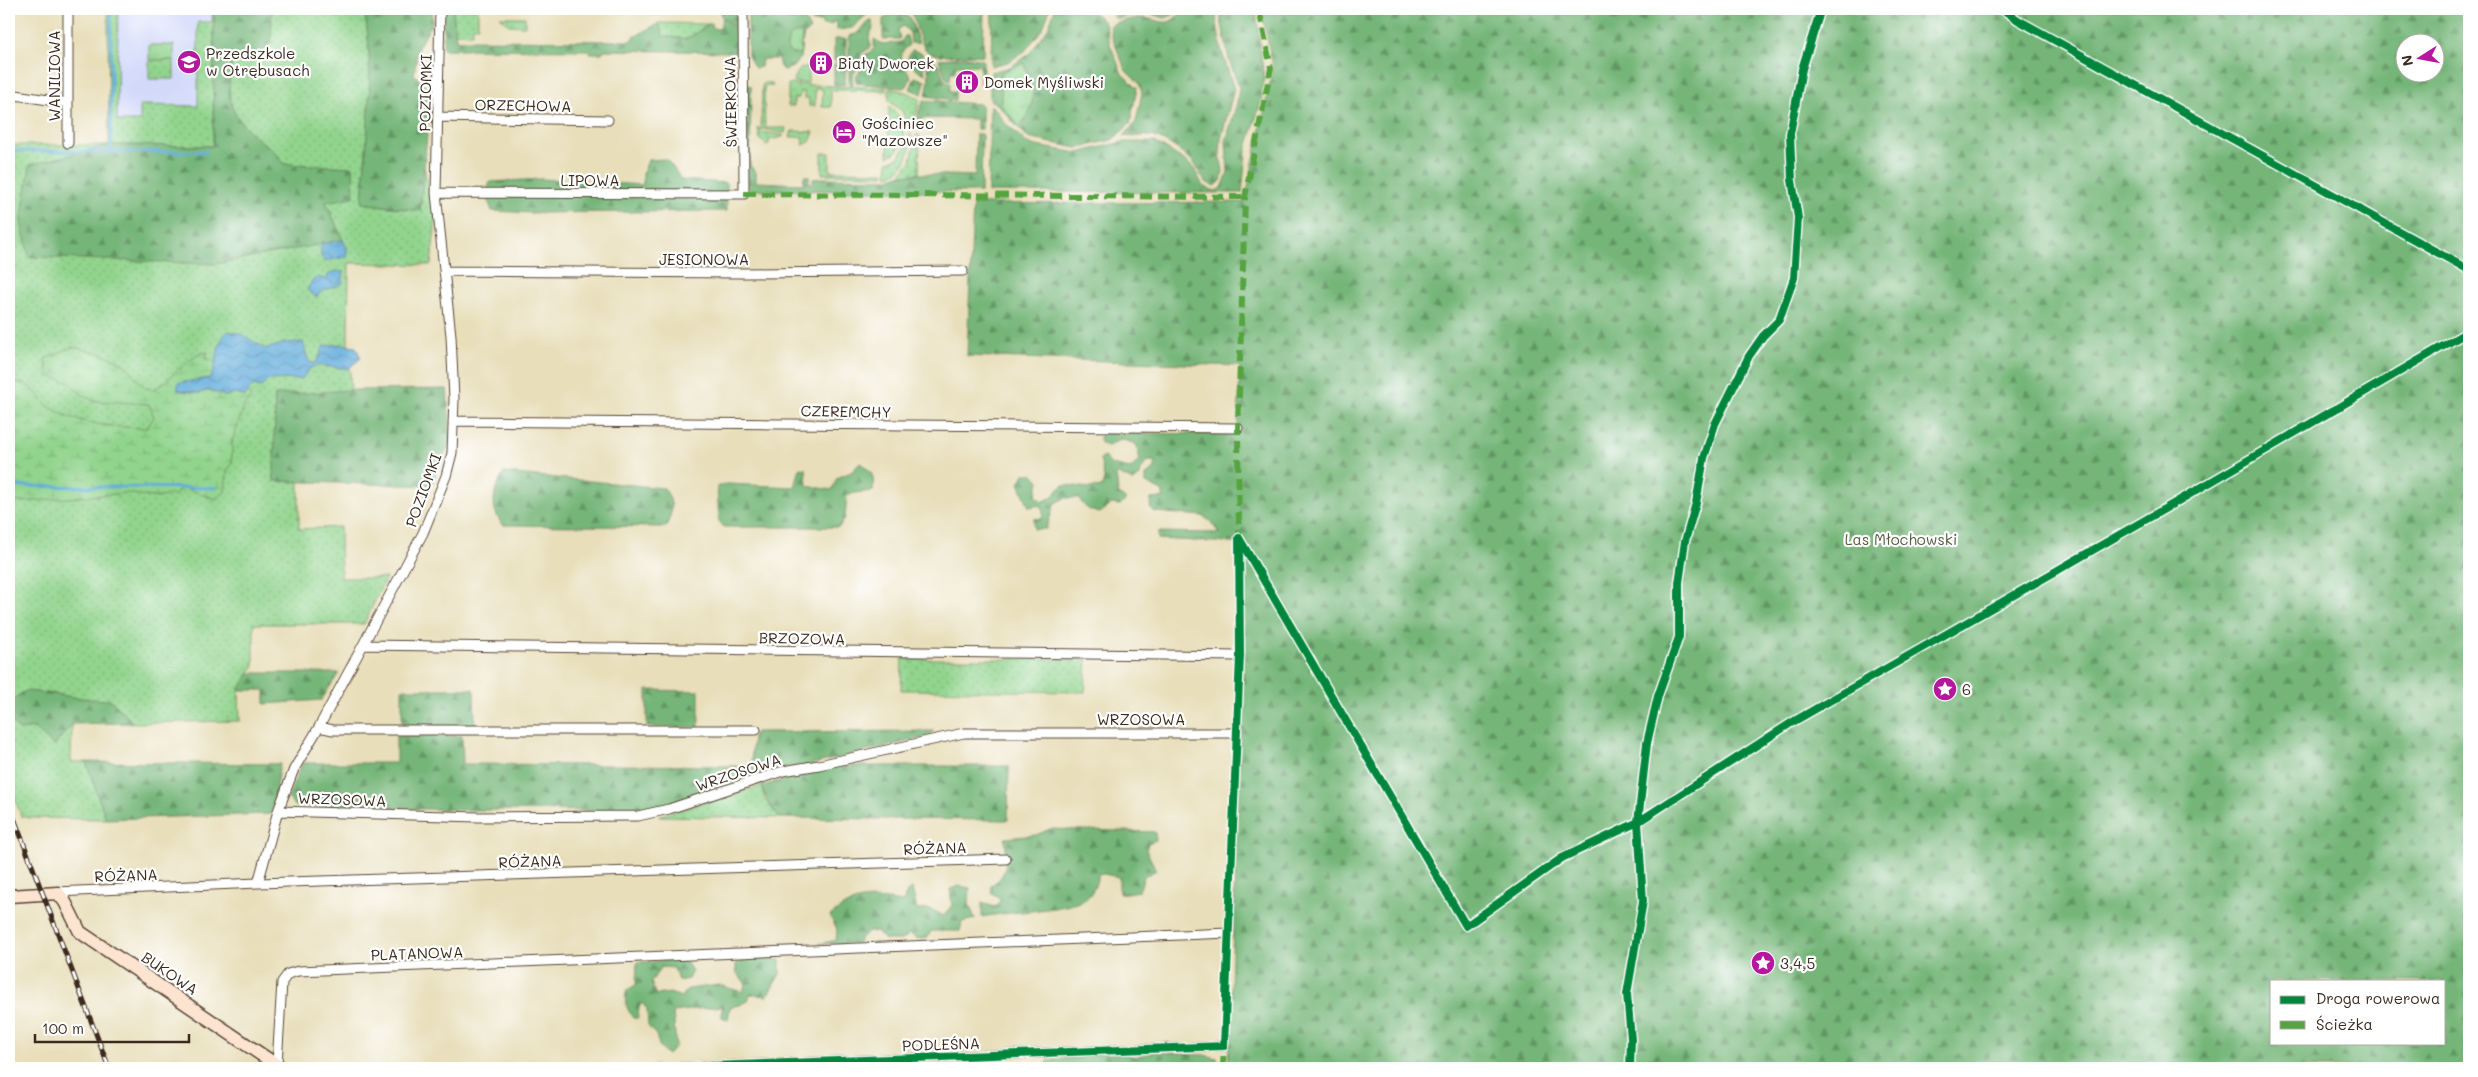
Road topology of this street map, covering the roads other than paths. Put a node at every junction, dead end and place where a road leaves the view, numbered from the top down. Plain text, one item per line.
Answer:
1 (68, 9) edge
2 (440, 9) edge
3 (744, 9) edge
4 (9, 94) edge
5 (68, 104) junction
6 (438, 117) junction
7 (608, 120) dead end
8 (68, 143) dead end
9 (436, 193) junction
10 (744, 194) joint
11 (445, 271) junction
12 (963, 271) dead end
13 (453, 421) junction
14 (1238, 428) dead end
15 (363, 645) junction
16 (1240, 656) dead end
17 (319, 727) junction
18 (756, 730) dead end
19 (1235, 733) dead end
20 (278, 811) junction
21 (1006, 859) dead end
22 (258, 883) junction
23 (56, 892) junction
24 (9, 896) edge
25 (1229, 933) dead end
26 (1224, 1046) dead end
27 (279, 1067) edge
28 (658, 1068) edge

1 - 5 street, WANILIOWA
2 - 6 street, POZIOMKI
3 - 10 street, ŚWIERKOWA
4 - 5 street
5 - 8 street, WANILIOWA
6 - 7 street, ORZECHOWA
6 - 9 street, POZIOMKI
9 - 10 street, LIPOWA
9 - 11 street, POZIOMKI
11 - 12 street, JESIONOWA
11 - 13 street, POZIOMKI
13 - 14 street, CZEREMCHY
13 - 15 street, POZIOMKI
15 - 16 street, BRZOZOWA
15 - 17 street, POZIOMKI
17 - 18 street
17 - 20 street, POZIOMKI
19 - 20 street, WRZOSOWA
20 - 22 street, POZIOMKI
21 - 22 street, RÓŻANA
22 - 23 street, RÓŻANA
23 - 24 street
23 - 27 street, BUKOWA
25 - 27 street, PLATANOWA
26 - 28 street, PODLEŚNA

